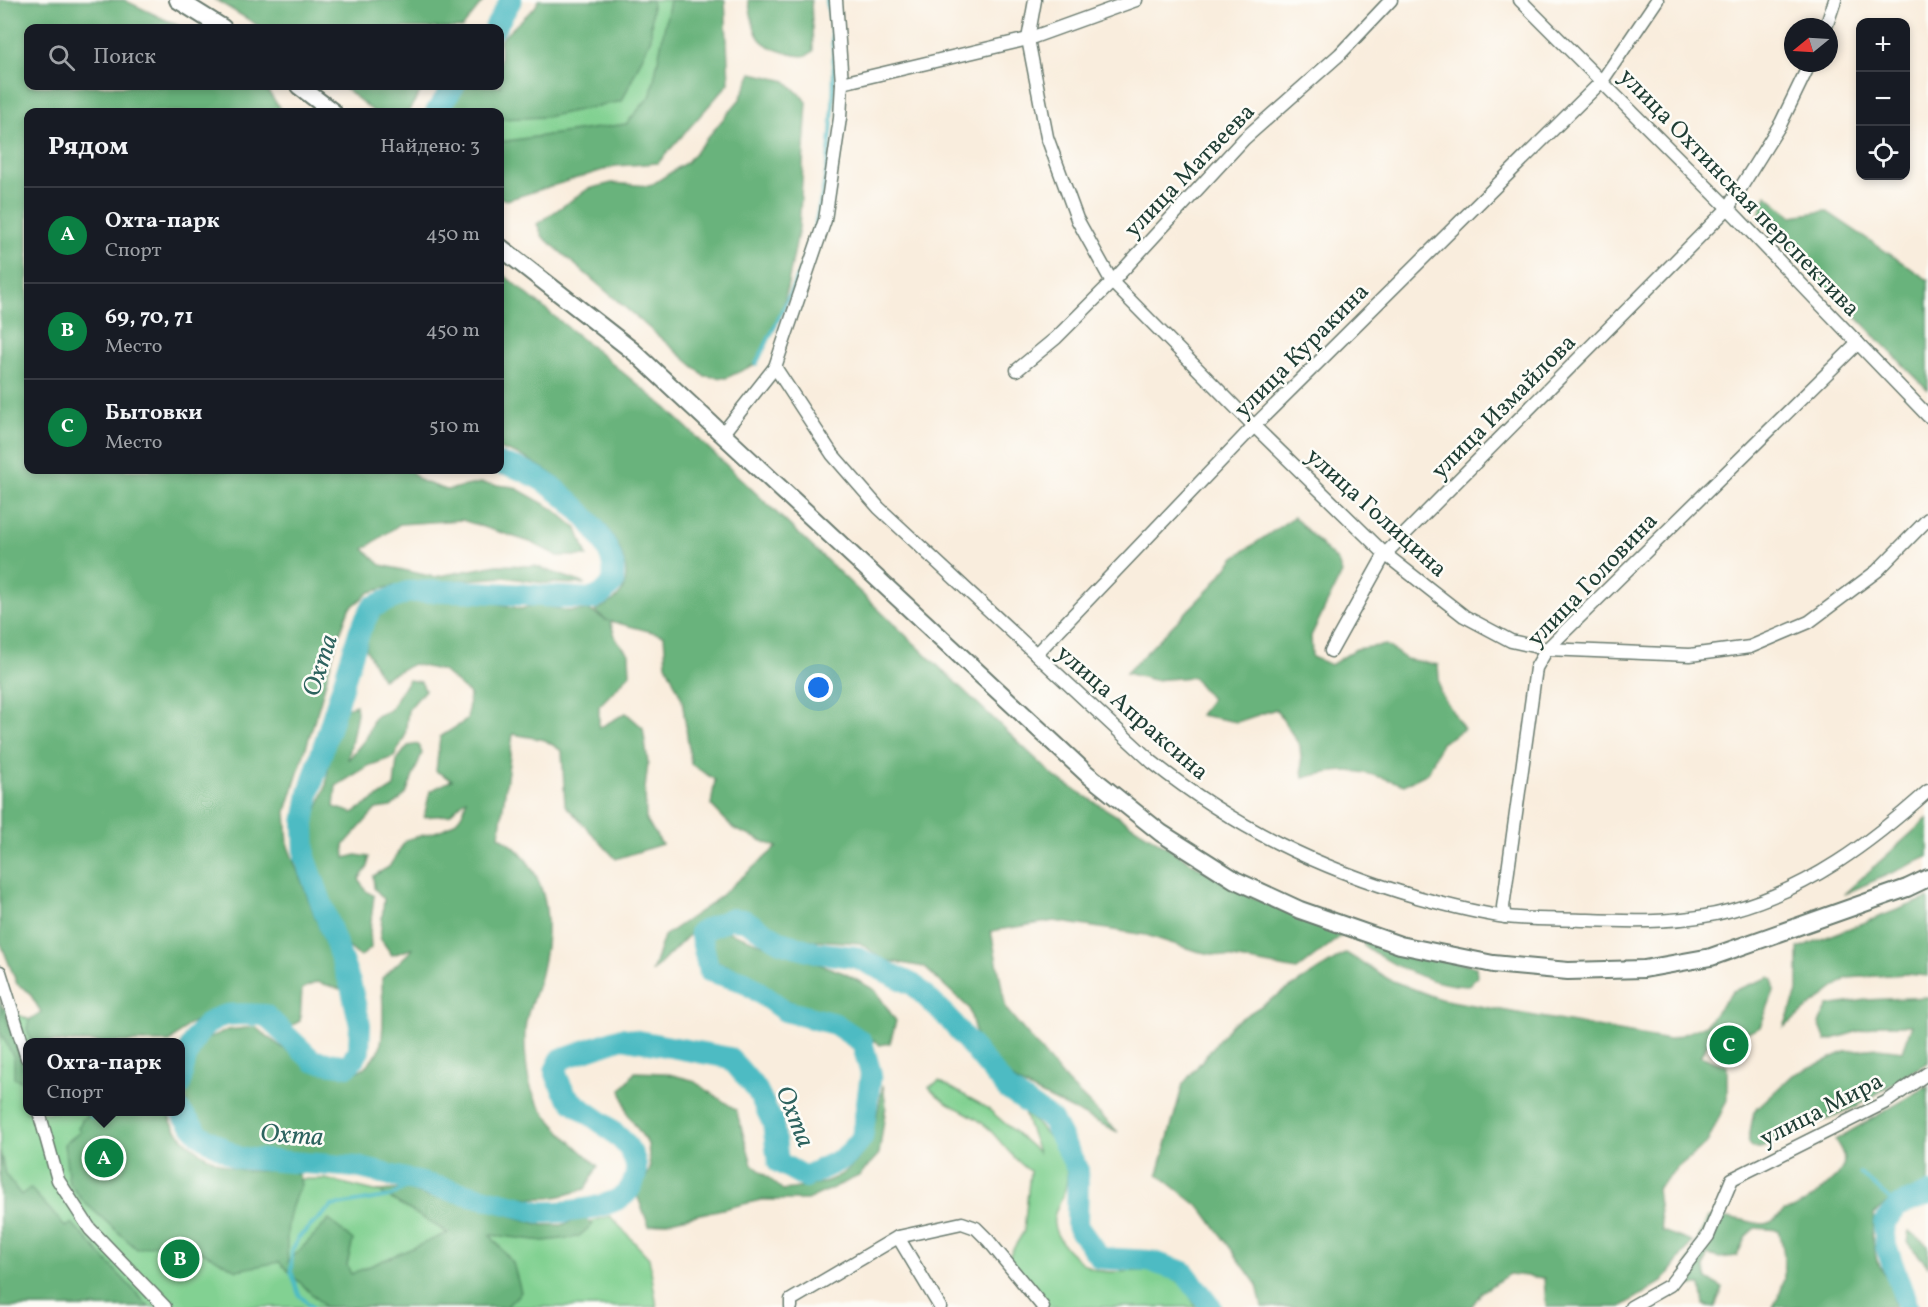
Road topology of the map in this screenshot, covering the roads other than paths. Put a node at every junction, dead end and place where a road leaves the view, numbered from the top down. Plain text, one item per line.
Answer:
1 (178, 0) edge
2 (836, 0) edge
3 (1035, 0) edge
4 (1136, 0) edge
5 (1391, 0) edge
6 (1520, 0) edge
7 (1657, 0) edge
8 (1834, 0) edge
9 (1829, 18) edge
10 (217, 24) edge
11 (1028, 39) junction
12 (1805, 72) edge
13 (1602, 81) junction
14 (842, 83) junction
15 (304, 90) edge
16 (328, 108) edge
17 (1728, 208) junction
18 (504, 250) edge
19 (1112, 282) junction
20 (1858, 343) junction
21 (775, 367) junction
22 (1017, 370) dead end
23 (1928, 416) edge
24 (1254, 426) junction
25 (723, 433) junction
26 (1928, 519) edge
27 (1385, 554) junction
28 (1547, 650) junction
29 (1331, 651) dead end
30 (1036, 654) junction
31 (1928, 791) edge
32 (1928, 878) edge
33 (1505, 917) junction
34 (0, 972) edge
35 (14, 1012) junction
36 (0, 1016) edge
37 (23, 1044) edge
38 (1928, 1073) edge
39 (40, 1116) edge
40 (898, 1238) junction
41 (165, 1307) edge
42 (791, 1307) edge
43 (940, 1307) edge
44 (1043, 1307) edge
45 (1630, 1307) edge

1 - 10 street
2 - 14 street
3 - 11 street, улица Голицина
4 - 11 street
5 - 19 street, улица Матвеева
6 - 13 street, улица Охтинская перспектива
7 - 13 street, улица Куракина
8 - 9 street
11 - 14 street
11 - 19 street, улица Голицина
12 - 17 street, улица Измайлова
13 - 17 street, улица Охтинская перспектива
13 - 24 street, улица Куракина
14 - 21 street
15 - 16 street
17 - 20 street, улица Охтинская перспектива
17 - 27 street, улица Измайлова
18 - 25 street
19 - 22 street, улица Матвеева
19 - 24 street, улица Голицина
20 - 23 street, улица Охтинская перспектива
20 - 28 street, улица Головина
21 - 25 street
21 - 30 street, улица Апраксина
24 - 27 street, улица Голицина
24 - 30 street, улица Куракина
25 - 32 street
26 - 28 street, улица Голицина
27 - 28 street, улица Голицина
27 - 29 street, улица Измайлова
28 - 33 street, улица Головина
30 - 33 street, улица Апраксина
31 - 33 street, улица Апраксина
34 - 35 street
35 - 36 street
35 - 37 street
38 - 45 street, улица Мира
39 - 41 street
40 - 42 street
40 - 43 street
40 - 44 street

